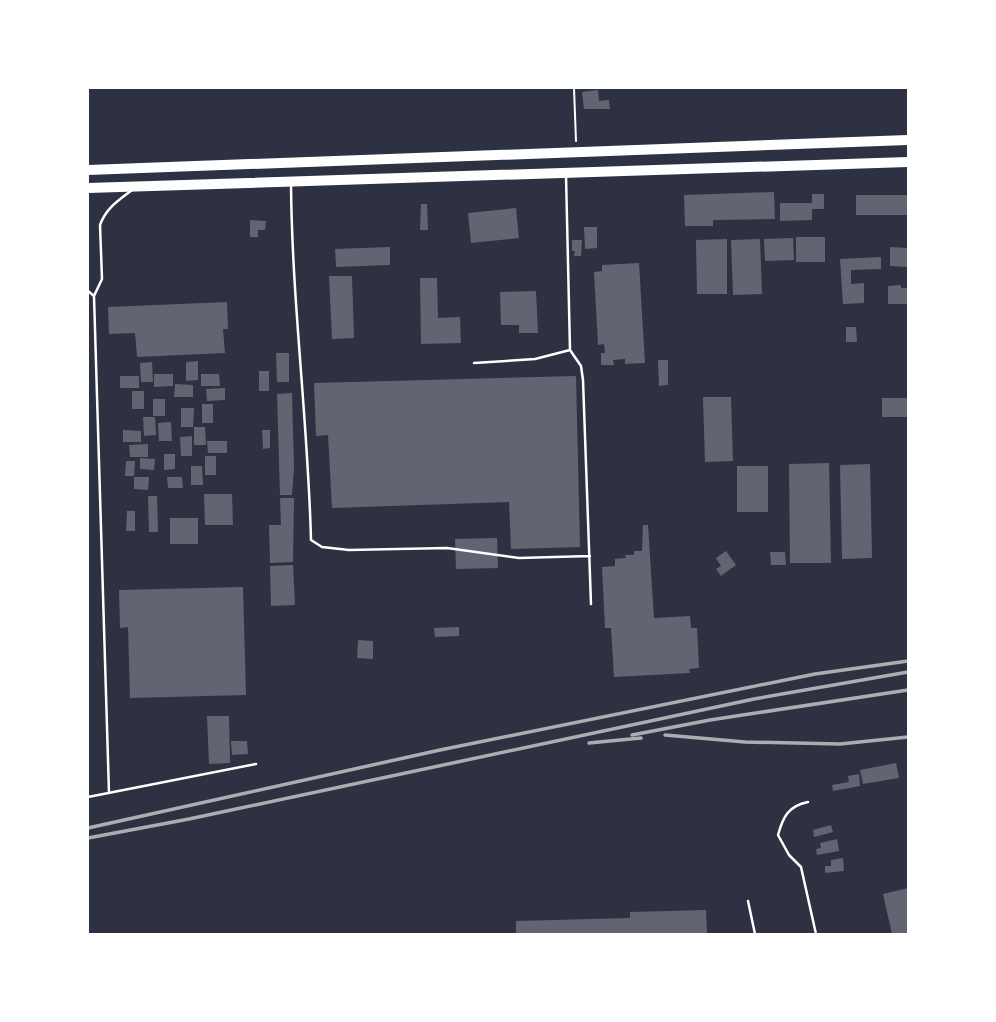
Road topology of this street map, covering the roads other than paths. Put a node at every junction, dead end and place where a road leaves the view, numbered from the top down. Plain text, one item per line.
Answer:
1 (908, 140) edge
2 (908, 162) edge
3 (88, 170) edge
4 (566, 171) junction
5 (290, 181) junction
6 (138, 186) junction
7 (88, 188) edge
8 (88, 291) edge
9 (88, 296) edge
10 (94, 296) junction
11 (570, 350) junction
12 (474, 363) dead end
13 (590, 556) junction
14 (591, 604) dead end
15 (256, 764) dead end
16 (109, 793) junction
17 (88, 797) edge
18 (808, 802) dead end
19 (748, 901) dead end
20 (755, 934) edge
21 (816, 934) edge

1 - 3 highway
2 - 4 highway
4 - 5 highway
4 - 11 lane
5 - 6 highway
5 - 13 lane
6 - 7 highway
6 - 10 lane
8 - 10 lane
9 - 10 lane
10 - 16 lane
11 - 12 lane
11 - 13 lane
13 - 14 lane
15 - 16 lane
16 - 17 lane
18 - 21 lane
19 - 20 lane

